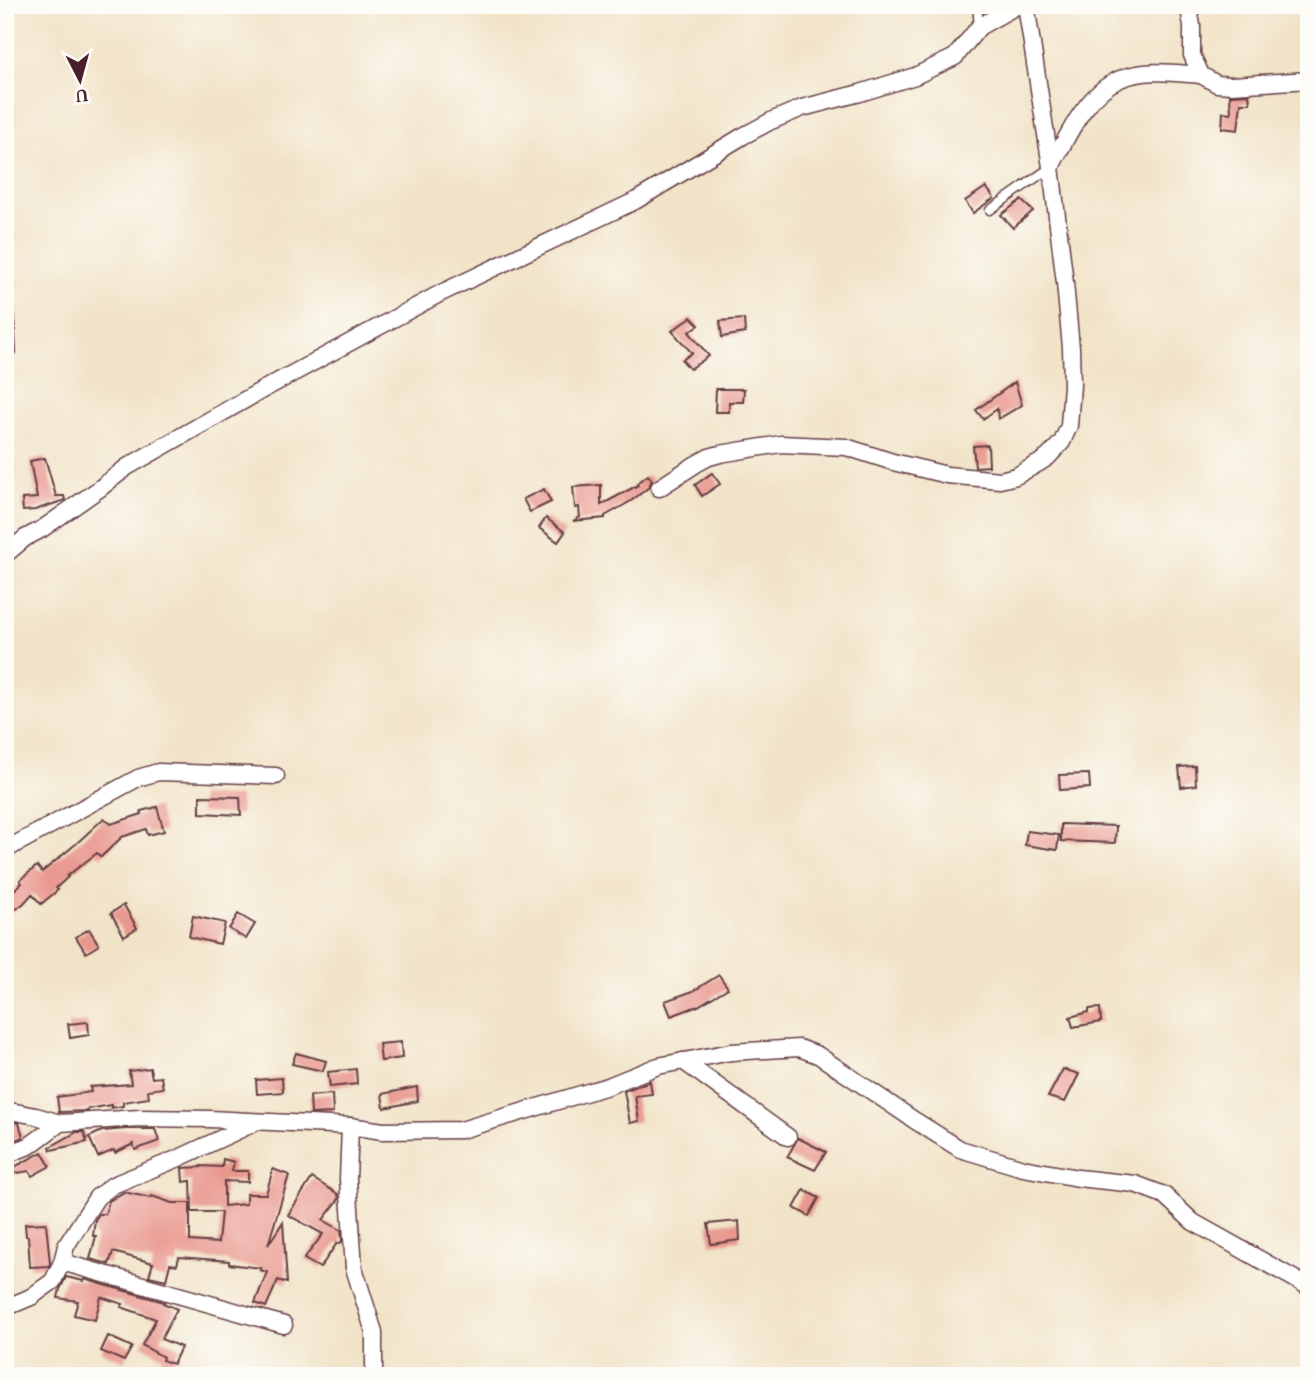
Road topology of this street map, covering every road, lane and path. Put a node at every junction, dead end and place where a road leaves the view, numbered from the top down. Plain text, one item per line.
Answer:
1 (977, 5) edge
2 (1018, 5) edge
3 (1026, 5) edge
4 (1189, 8) dead end
5 (979, 27) junction
6 (1201, 75) junction
7 (1309, 80) edge
8 (1051, 167) junction
9 (990, 210) dead end
10 (659, 488) dead end
11 (5, 555) edge
12 (276, 776) dead end
13 (5, 850) edge
14 (683, 1061) junction
15 (5, 1111) edge
16 (254, 1122) junction
17 (60, 1123) junction
18 (350, 1126) junction
19 (788, 1137) dead end
20 (5, 1155) edge
21 (62, 1262) junction
22 (1309, 1287) edge
23 (5, 1308) edge
24 (284, 1325) dead end
25 (374, 1376) edge

1 - 5 lane
2 - 5 street
3 - 8 street
4 - 6 street
5 - 11 street
6 - 7 street
6 - 8 street
8 - 9 lane
8 - 10 street
12 - 13 street
14 - 18 street
14 - 19 street
14 - 22 street
15 - 17 street
16 - 17 street
16 - 18 street
16 - 21 street
17 - 20 street
18 - 25 street
21 - 23 street
21 - 24 street

